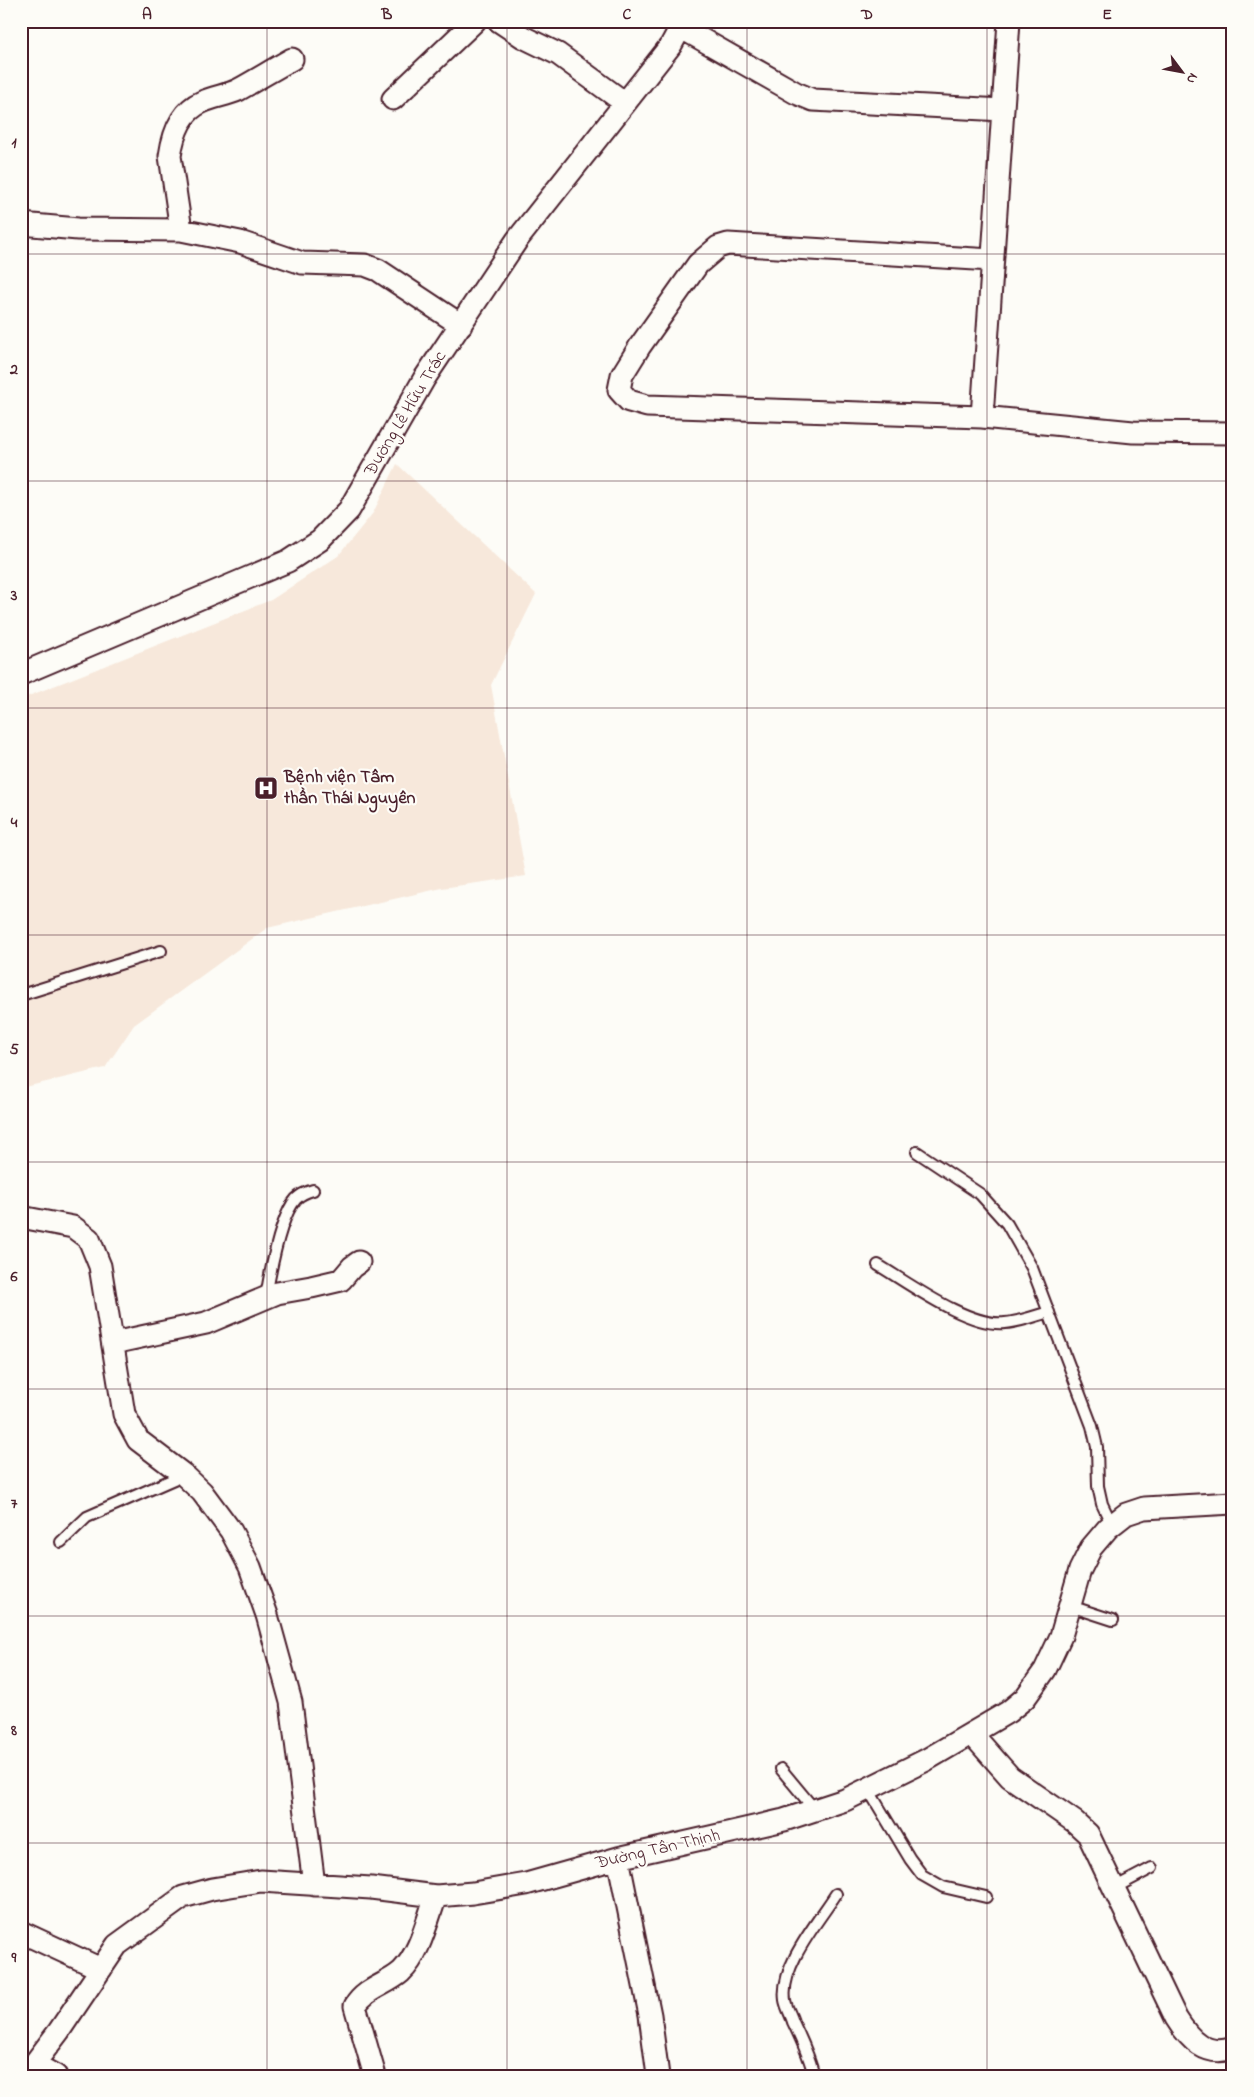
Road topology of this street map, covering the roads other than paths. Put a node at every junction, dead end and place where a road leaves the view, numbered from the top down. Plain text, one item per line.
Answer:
1 (475, 21) edge
2 (499, 21) edge
3 (1009, 21) edge
4 (682, 24) edge
5 (292, 59) dead end
6 (393, 100) dead end
7 (625, 102) junction
8 (1003, 110) junction
9 (21, 224) edge
10 (181, 230) junction
11 (992, 260) junction
12 (461, 324) junction
13 (982, 417) junction
14 (1233, 433) edge
15 (21, 674) edge
16 (161, 951) dead end
17 (21, 995) edge
18 (917, 1152) dead end
19 (313, 1190) dead end
20 (21, 1217) edge
21 (360, 1262) dead end
22 (878, 1265) dead end
23 (266, 1297) junction
24 (1050, 1312) junction
25 (113, 1343) junction
26 (184, 1475) junction
27 (1233, 1503) edge
28 (1112, 1525) junction
29 (61, 1542) dead end
30 (1070, 1606) junction
31 (1113, 1620) dead end
32 (972, 1734) junction
33 (781, 1769) dead end
34 (868, 1789) junction
35 (815, 1810) junction
36 (618, 1858) junction
37 (1152, 1868) dead end
38 (314, 1884) junction
39 (1114, 1888) junction
40 (836, 1894) dead end
41 (436, 1896) junction
42 (986, 1897) dead end
43 (21, 1932) edge
44 (101, 1969) junction
45 (1233, 2048) edge
46 (30, 2070) edge
47 (56, 2076) edge
48 (375, 2076) edge
49 (658, 2076) edge
50 (814, 2076) edge

1 - 6 street
2 - 7 street
3 - 8 street
4 - 7 street, Đường Lê Hữu Trác
4 - 8 street
5 - 10 street
7 - 12 street, Đường Lê Hữu Trác
8 - 11 street
9 - 10 street
10 - 12 street
11 - 13 street
11 - 13 street
12 - 15 street, Đường Lê Hữu Trác
13 - 14 street
16 - 17 lane
18 - 24 lane
19 - 23 lane
20 - 25 street
21 - 23 street
22 - 24 lane
23 - 25 street
24 - 28 lane
25 - 26 street
26 - 29 lane
26 - 38 street
27 - 28 street, Đường Tân Thịnh
28 - 30 street, Đường Tân Thịnh
30 - 31 lane
30 - 32 street, Đường Tân Thịnh
32 - 34 street, Đường Tân Thịnh
32 - 39 street
33 - 35 lane
34 - 35 street, Đường Tân Thịnh
34 - 42 lane
35 - 36 street, Đường Tân Thịnh
36 - 41 street, Đường Tân Thịnh
36 - 49 street
37 - 39 lane
38 - 41 street, Đường Tân Thịnh
38 - 44 street, Đường Tân Thịnh
39 - 45 street
40 - 50 lane
41 - 48 street
43 - 44 street
44 - 46 street, Đường Tân Thịnh
46 - 47 street

